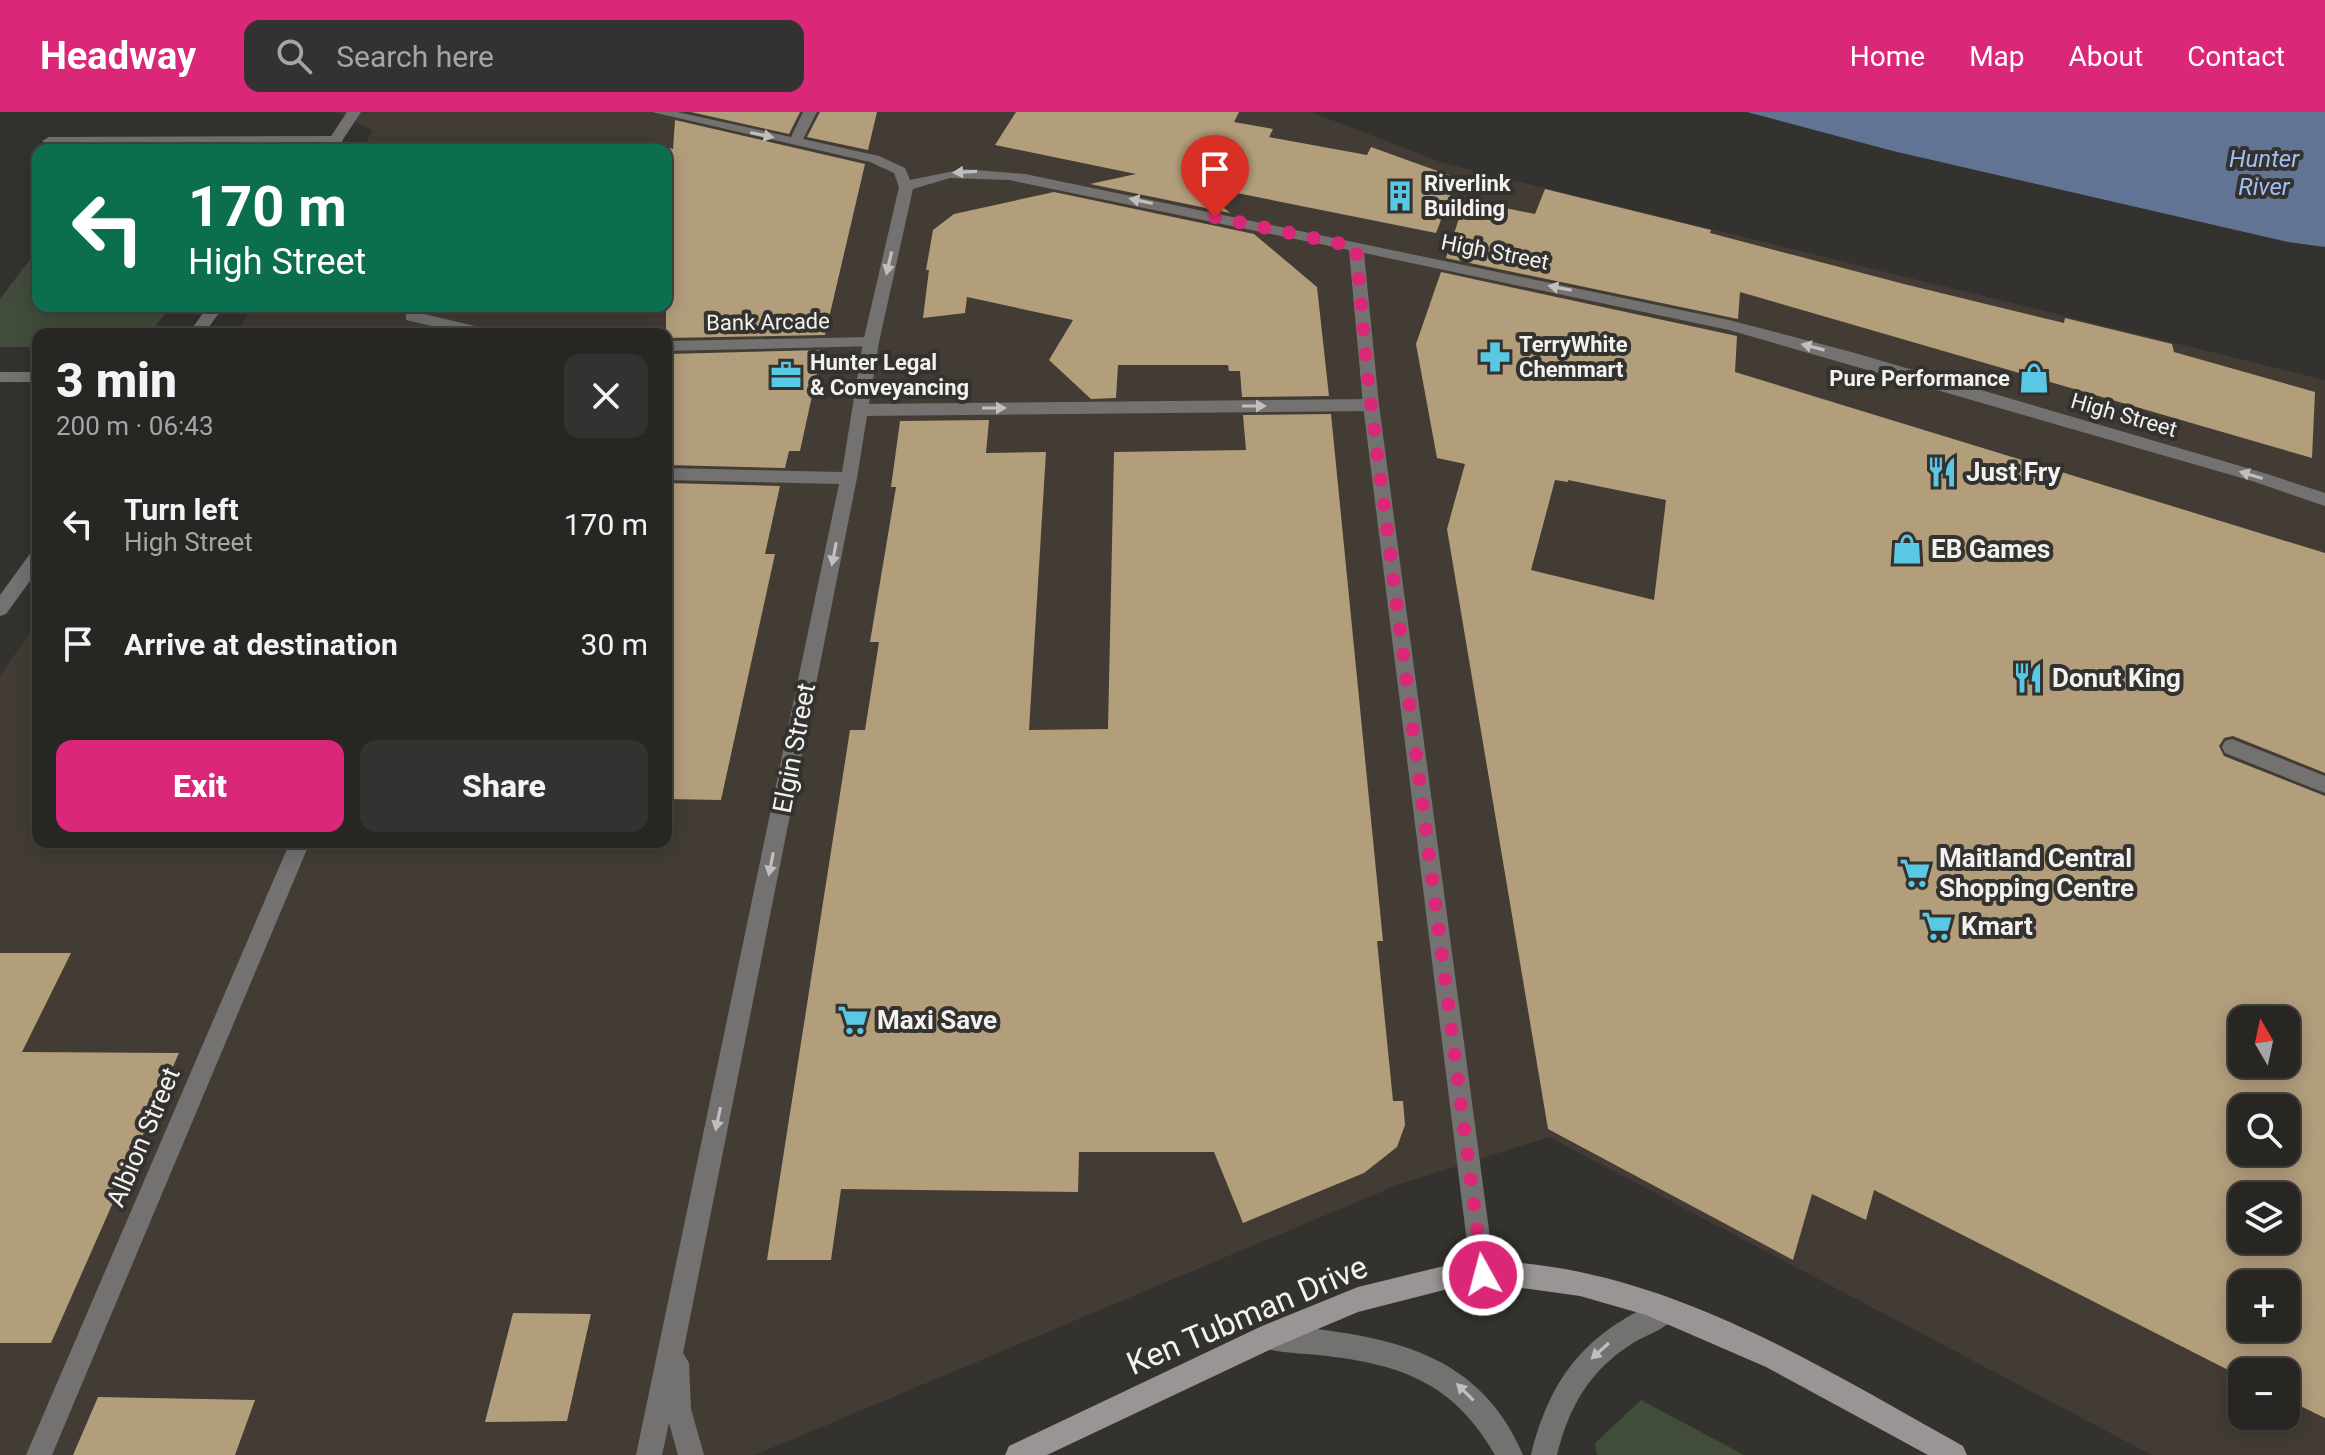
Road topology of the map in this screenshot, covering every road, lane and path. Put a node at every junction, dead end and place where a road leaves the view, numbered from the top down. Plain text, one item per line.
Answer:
1 (354, 112) edge
2 (363, 112) edge
3 (659, 112) edge
4 (810, 112) edge
5 (346, 127) junction
6 (49, 141) dead end
7 (795, 142) junction
8 (261, 144) edge
9 (333, 144) edge
10 (906, 187) junction
11 (1356, 247) junction
12 (411, 316) dead end
13 (462, 328) edge
14 (871, 342) junction
15 (672, 346) edge
16 (0, 377) edge
17 (32, 377) edge
18 (1371, 405) junction
19 (860, 410) junction
20 (672, 474) edge
21 (849, 478) junction
22 (2325, 500) edge
23 (32, 564) edge
24 (0, 609) edge
25 (2232, 747) dead end
26 (2325, 785) edge
27 (297, 848) edge
28 (1483, 1275) junction
29 (679, 1307) junction
30 (1666, 1311) junction
31 (1268, 1337) junction
32 (39, 1455) edge
33 (649, 1455) edge
34 (691, 1455) edge
35 (1018, 1455) edge
36 (1510, 1455) edge
37 (1544, 1455) edge
38 (1954, 1455) edge

1 - 5 street
2 - 5 street
3 -> 7 street
4 - 7 street
5 - 9 street
6 - 8 street
7 - 10 street
11 -> 10 street, High Street
10 -> 14 street, Elgin Street
11 - 18 street
22 -> 11 street, High Street
12 - 13 street
14 - 15 street, Bank Arcade
14 - 19 street, Elgin Street
16 - 17 street
19 -> 18 street
18 - 28 street
19 - 21 street, Elgin Street
20 - 21 street
21 -> 29 street, Elgin Street
23 - 24 street
25 - 26 street
27 - 32 street, Albion Street
28 - 30 main road, Ken Tubman Drive
28 - 31 main road, Ken Tubman Drive
29 - 33 street, Elgin Street
29 - 34 street, Elgin Street
30 -> 37 street
30 - 38 main road, Ken Tubman Drive
31 - 35 main road, Ken Tubman Drive
36 -> 31 street

